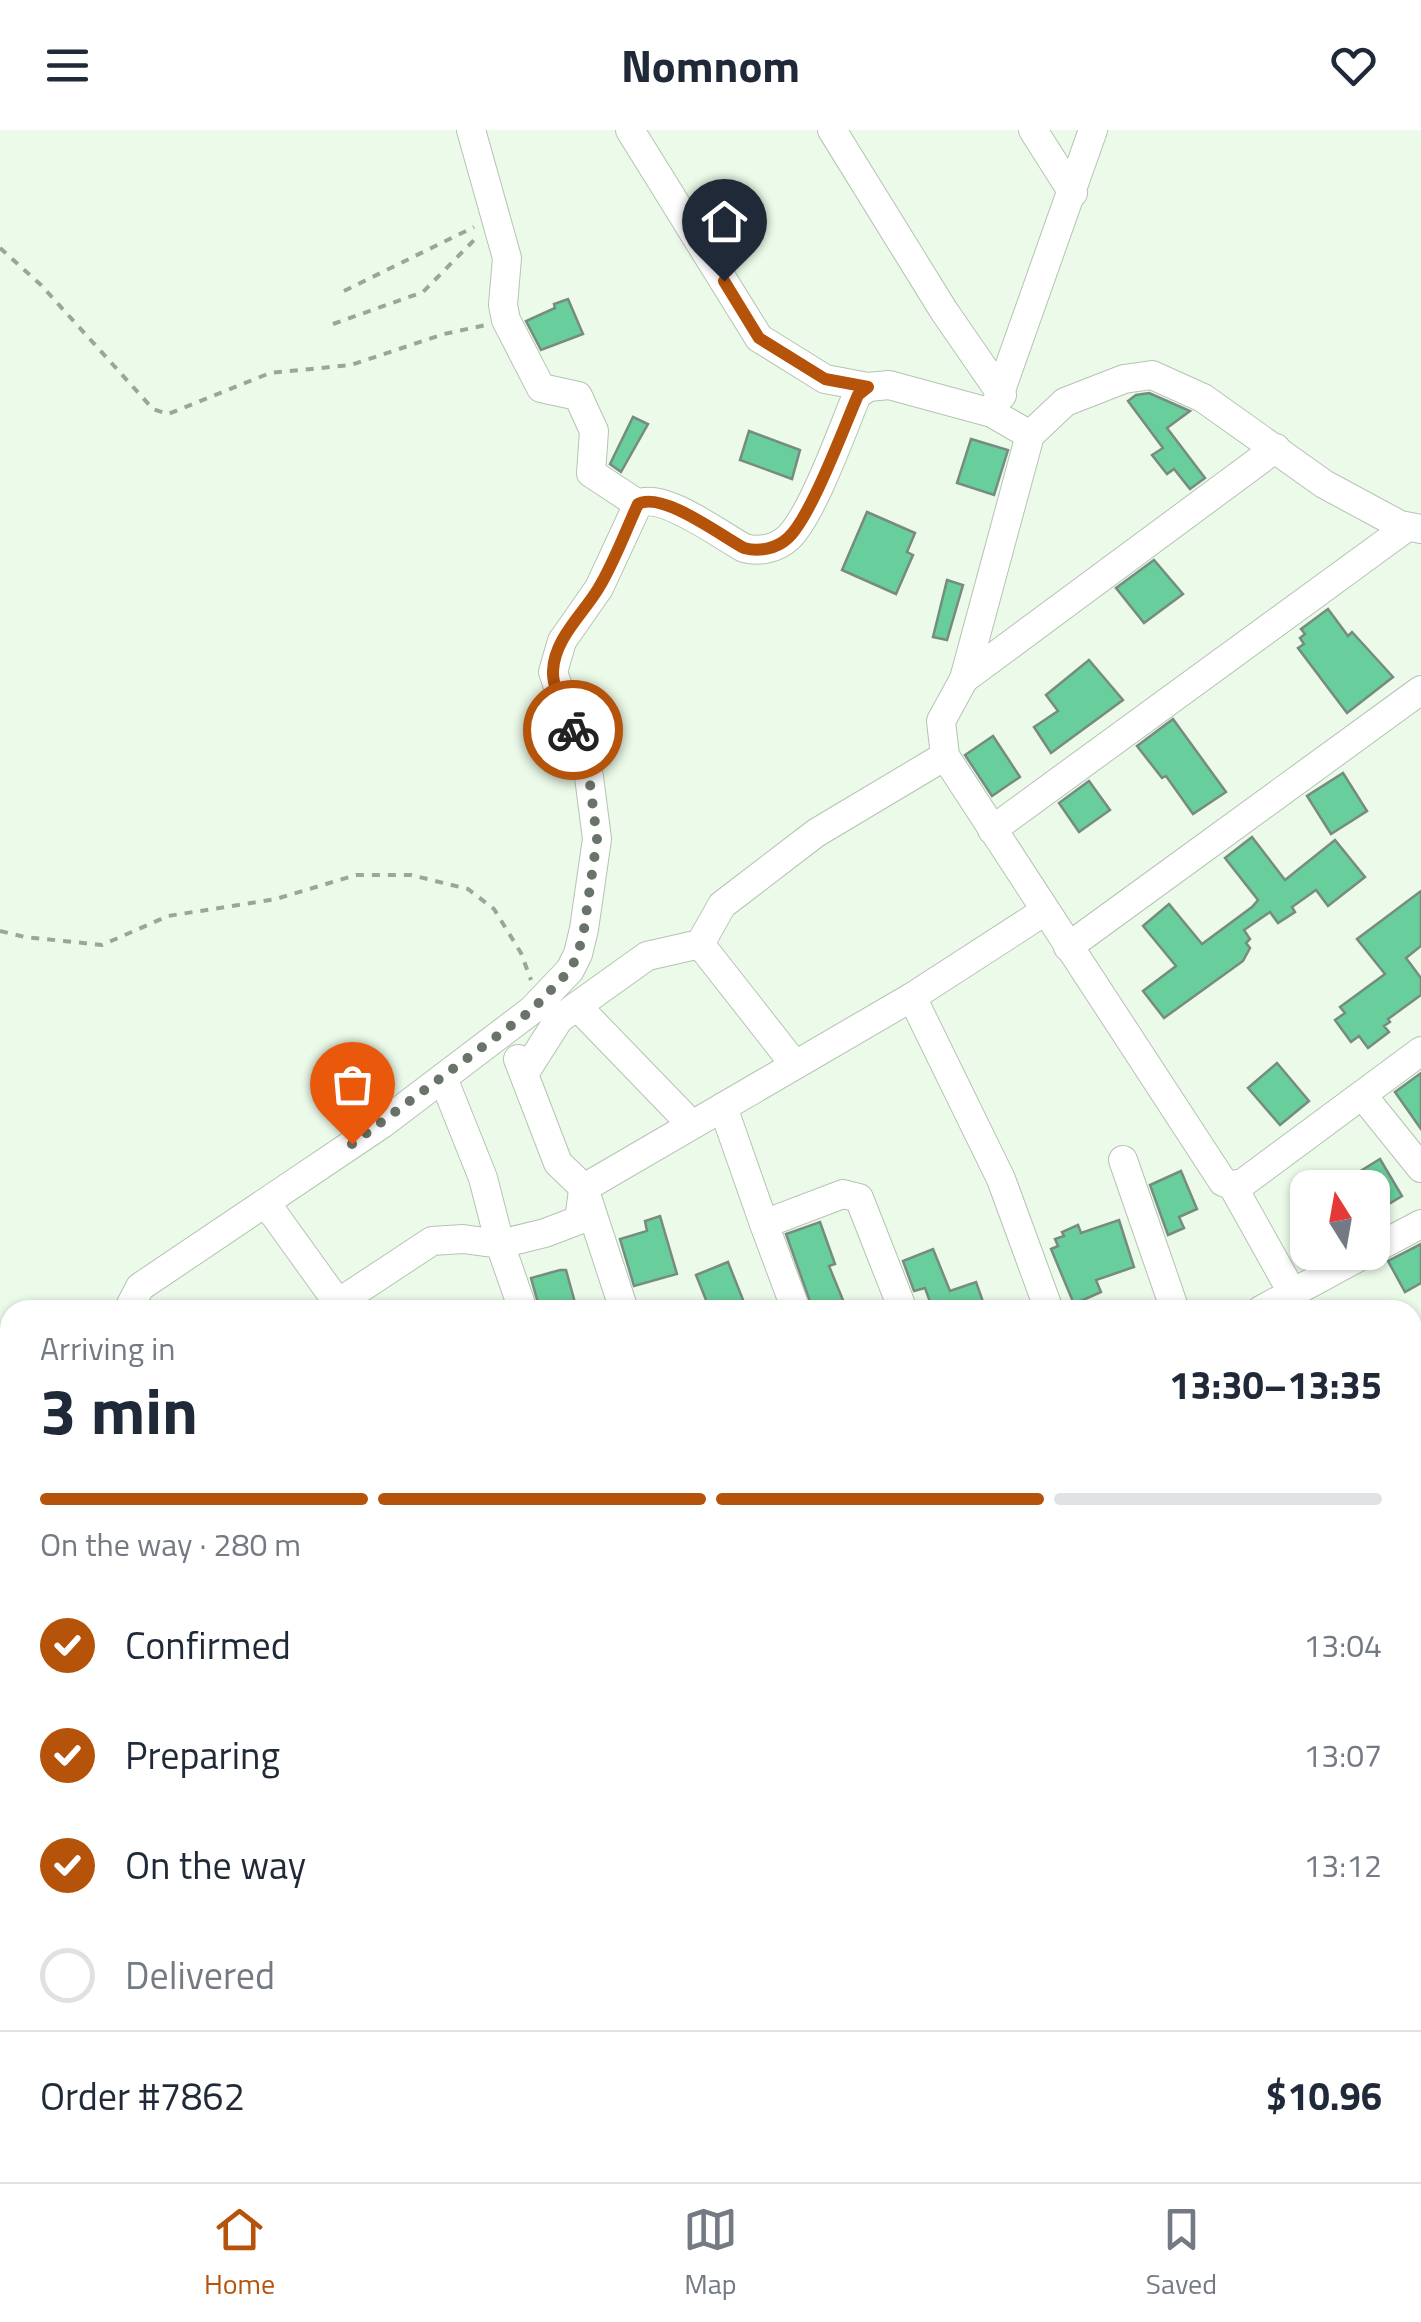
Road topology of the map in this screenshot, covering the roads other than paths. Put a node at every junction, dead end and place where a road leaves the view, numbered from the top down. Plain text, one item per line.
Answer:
1 (471, 130) edge
2 (630, 130) edge
3 (832, 130) edge
4 (1033, 130) edge
5 (1092, 130) edge
6 (1073, 193) junction
7 (868, 387) junction
8 (997, 404) junction
9 (1030, 434) junction
10 (1276, 448) junction
11 (638, 504) junction
12 (1408, 528) edge
13 (1421, 553) edge
14 (964, 679) junction
15 (1421, 690) edge
16 (945, 756) junction
17 (992, 830) junction
18 (1045, 912) junction
19 (700, 944) junction
20 (1068, 946) junction
21 (912, 997) junction
22 (577, 1006) junction
23 (507, 1029) junction
24 (1421, 1052) edge
25 (795, 1064) junction
26 (524, 1074) junction
27 (443, 1078) junction
28 (1363, 1096) junction
29 (723, 1107) junction
30 (692, 1125) junction
31 (1122, 1160) dead end
32 (1421, 1168) edge
33 (1232, 1185) junction
34 (584, 1188) junction
35 (266, 1203) junction
36 (764, 1224) junction
37 (1421, 1224) edge
38 (1390, 1240) edge
39 (500, 1244) junction
40 (1336, 1270) edge
41 (1292, 1294) junction
42 (133, 1300) edge
43 (337, 1300) edge
44 (349, 1300) edge
45 (520, 1300) edge
46 (621, 1300) edge
47 (792, 1300) edge
48 (899, 1300) edge
49 (1045, 1300) edge
50 (1171, 1300) edge
51 (1280, 1300) edge

1 - 11 street
2 - 7 street
3 - 8 street
4 - 6 street
5 - 6 street
6 - 8 street
7 - 8 street
7 - 11 street
8 - 9 street
9 - 10 street
9 - 14 street
10 - 12 street
10 - 14 street
11 - 23 street
12 - 13 street
12 - 17 street
14 - 16 street
15 - 20 street
16 - 17 street
16 - 19 street
17 - 18 street
18 - 20 street
18 - 21 street
19 - 22 street
19 - 25 street
20 - 33 street
21 - 25 street
21 - 49 street
22 - 26 street
22 - 30 street
23 - 26 street
23 - 27 street
24 - 28 street
25 - 29 street
26 - 34 street
27 - 35 street
27 - 39 street
28 - 32 street
28 - 33 street
29 - 30 street
29 - 36 street
30 - 34 street
31 - 50 street
33 - 41 street
34 - 39 street
34 - 46 street
35 - 42 street
35 - 43 street
36 - 47 street
36 - 48 street
37 - 38 street
39 - 44 street
39 - 45 street
40 - 41 street
41 - 51 street

